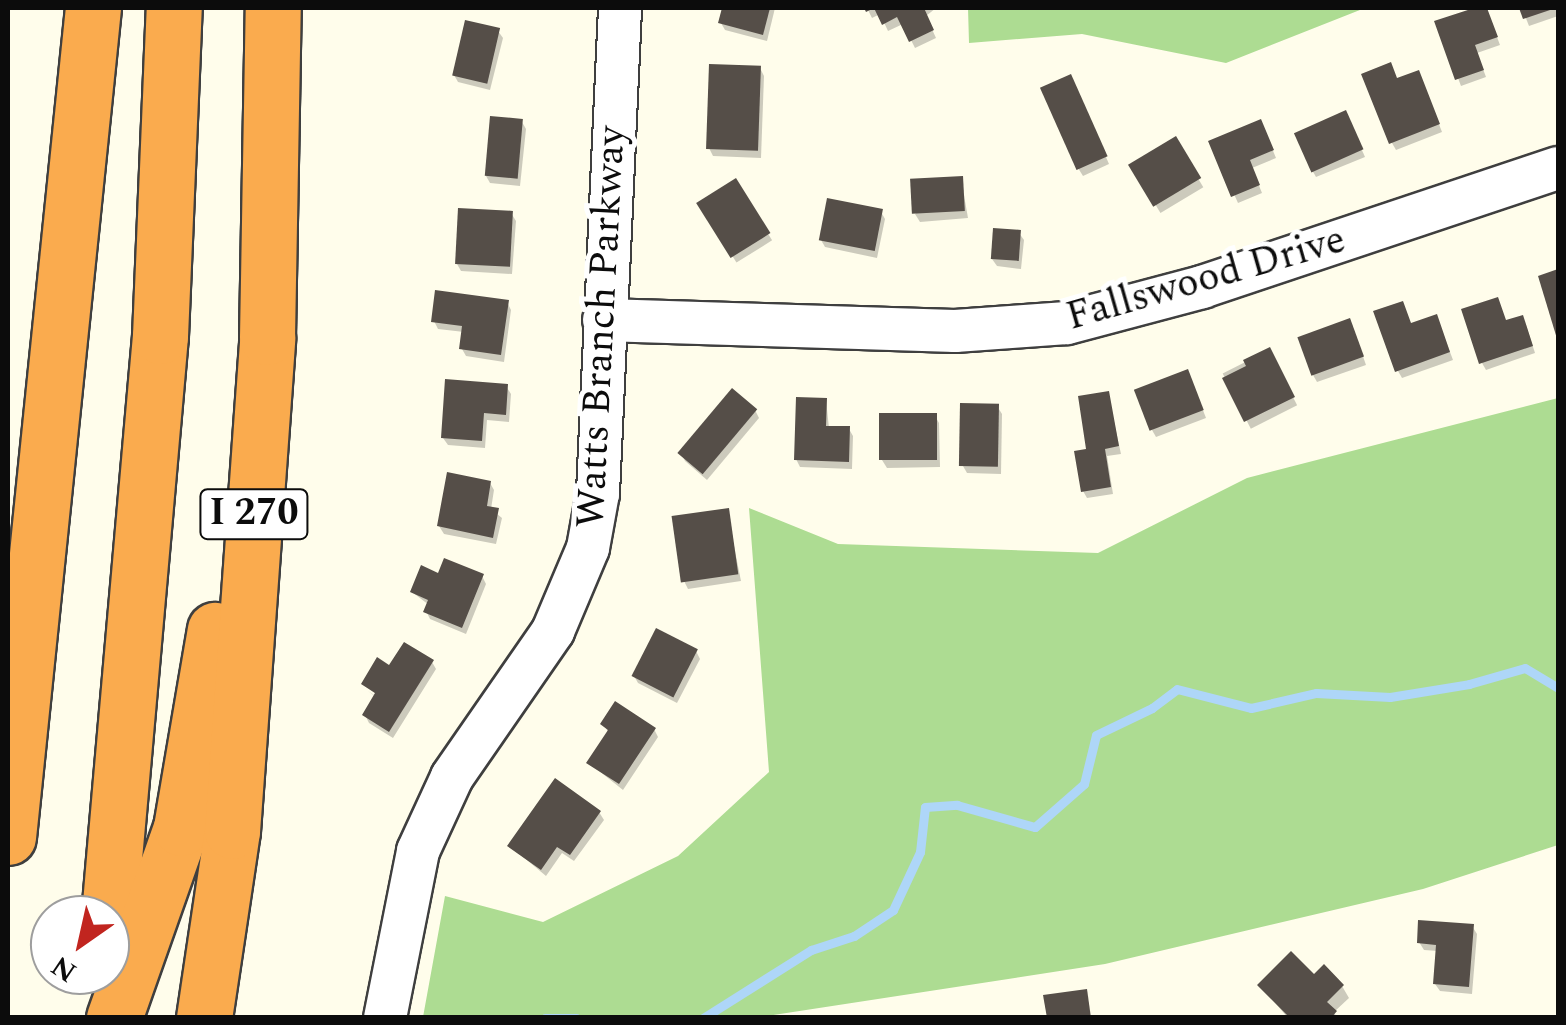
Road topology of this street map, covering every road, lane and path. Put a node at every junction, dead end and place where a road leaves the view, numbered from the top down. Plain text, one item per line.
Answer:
1 (93, 8) edge
2 (174, 8) edge
3 (274, 8) edge
4 (620, 8) edge
5 (1558, 168) edge
6 (604, 320) junction
7 (267, 337) junction
8 (8, 837) edge
9 (112, 895) edge
10 (112, 1018) edge
11 (204, 1018) edge
12 (385, 1018) edge

1 - 8 highway
2 - 9 highway, I 270
3 - 7 highway, I 270
4 - 6 street, Watts Branch Parkway
5 - 6 street, Fallswood Drive
6 - 12 street, Watts Branch Parkway
7 - 10 highway
7 - 11 highway, I 270

